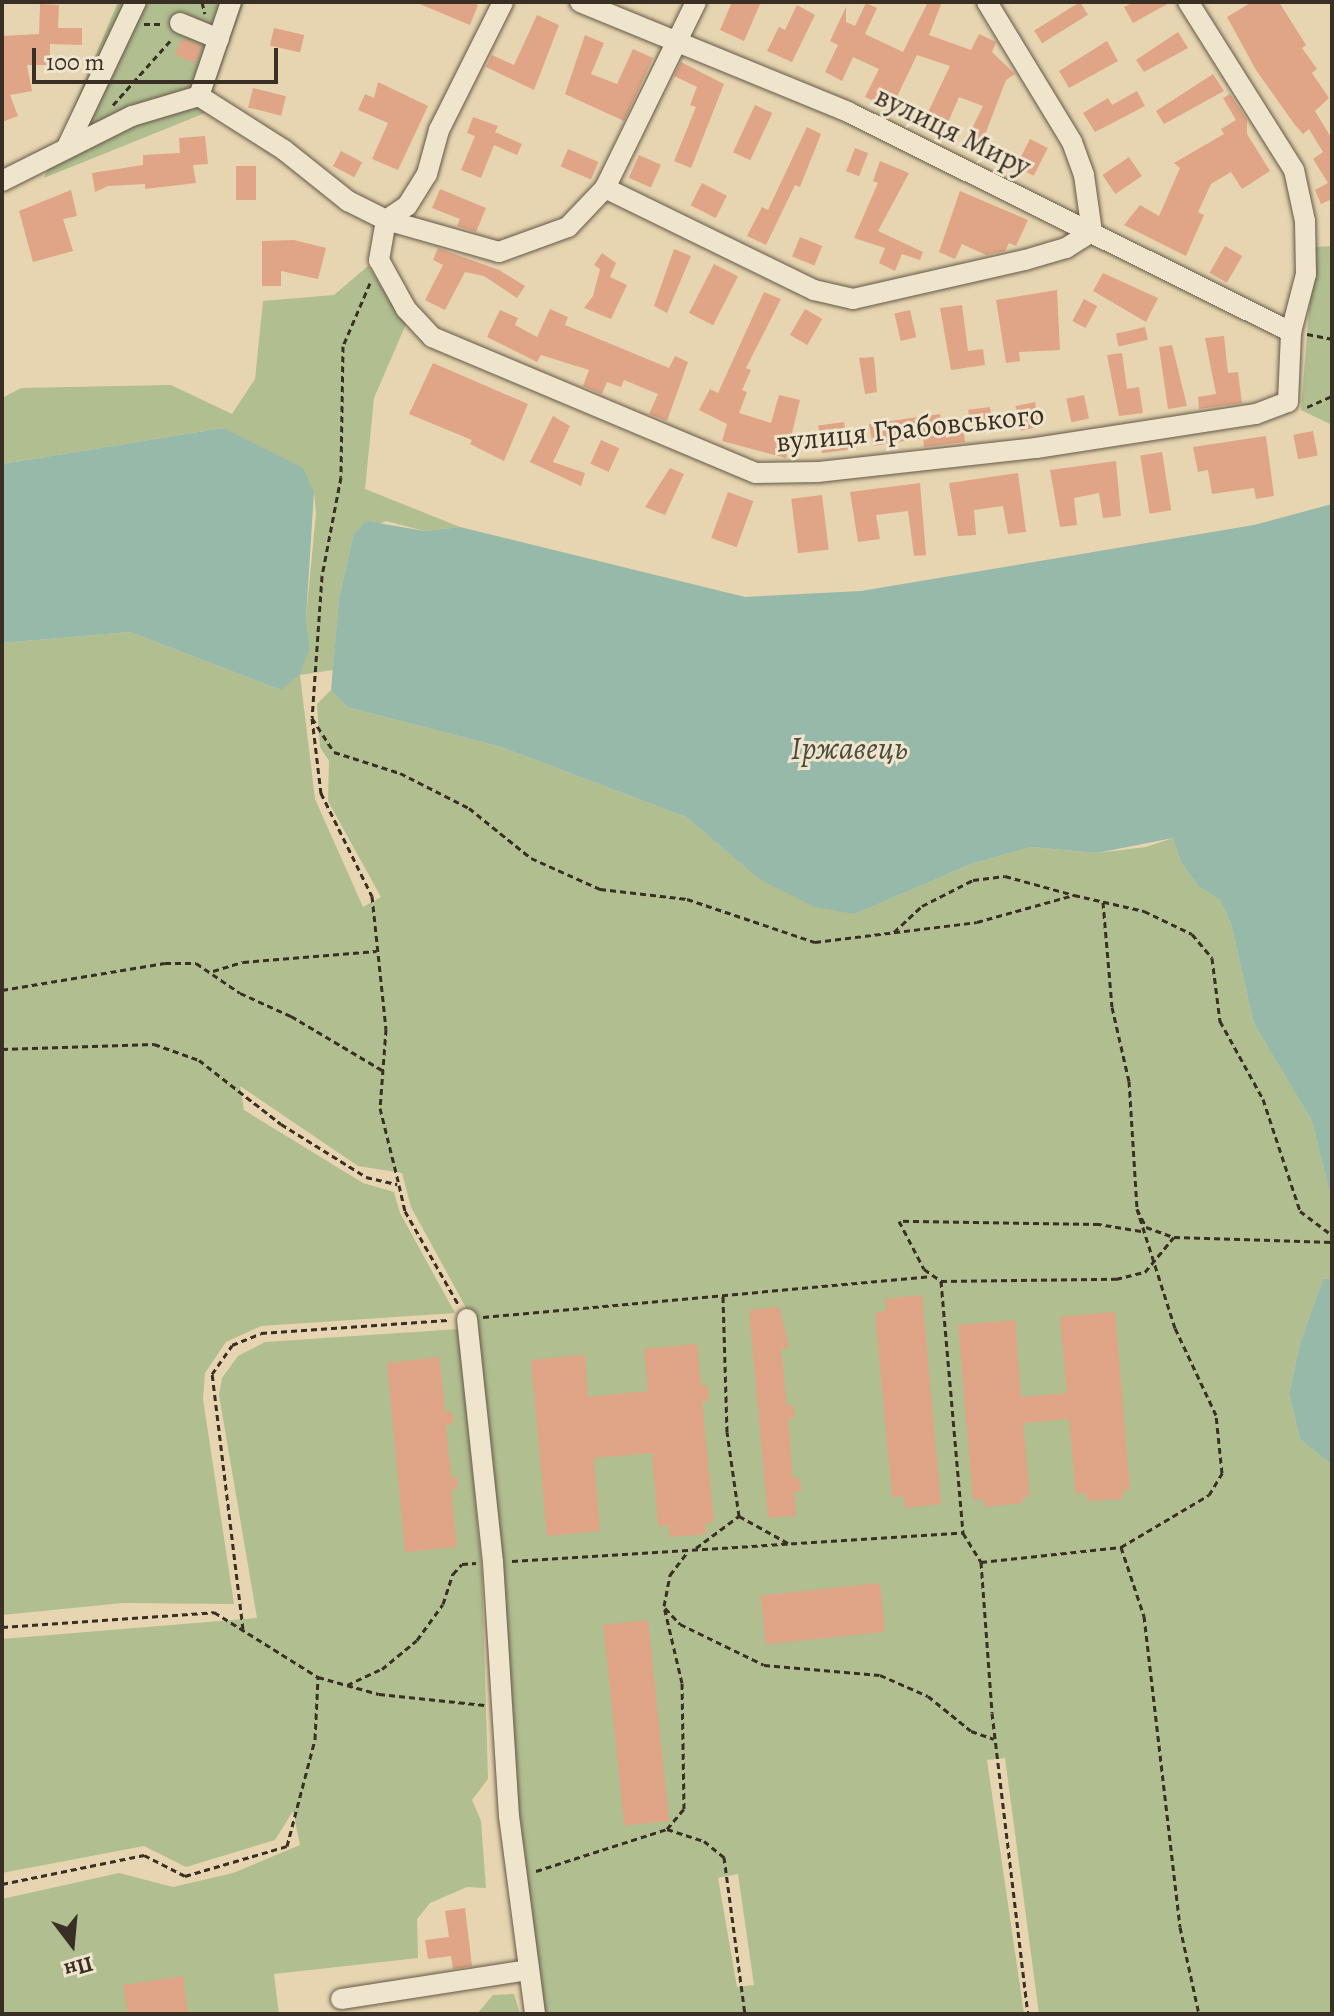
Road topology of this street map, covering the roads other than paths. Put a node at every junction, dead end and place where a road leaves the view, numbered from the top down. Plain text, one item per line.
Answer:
1 (136, 2) edge
2 (231, 2) edge
3 (503, 2) edge
4 (580, 2) edge
5 (696, 2) edge
6 (987, 2) edge
7 (1188, 2) edge
8 (180, 23) road end
9 (219, 39) junction
10 (678, 43) junction
11 (199, 96) junction
12 (67, 147) junction
13 (2, 181) edge
14 (605, 188) junction
15 (386, 220) junction
16 (1092, 232) junction
17 (1291, 332) junction
18 (467, 1319) road end
19 (529, 1970) junction
20 (341, 1999) dead end
21 (535, 2014) edge

1 - 12 street
2 - 9 street
3 - 15 street
4 - 10 street, вулиця Миру
5 - 10 street
6 - 16 street
7 - 17 street
8 - 9 street
9 - 11 street
10 - 14 street
10 - 16 street, вулиця Миру
11 - 12 street
11 - 15 street
12 - 13 street
14 - 15 street
14 - 16 street
15 - 17 street, вулиця Грабовського
16 - 17 street, вулиця Миру
18 - 19 street
19 - 20 street
19 - 21 street

